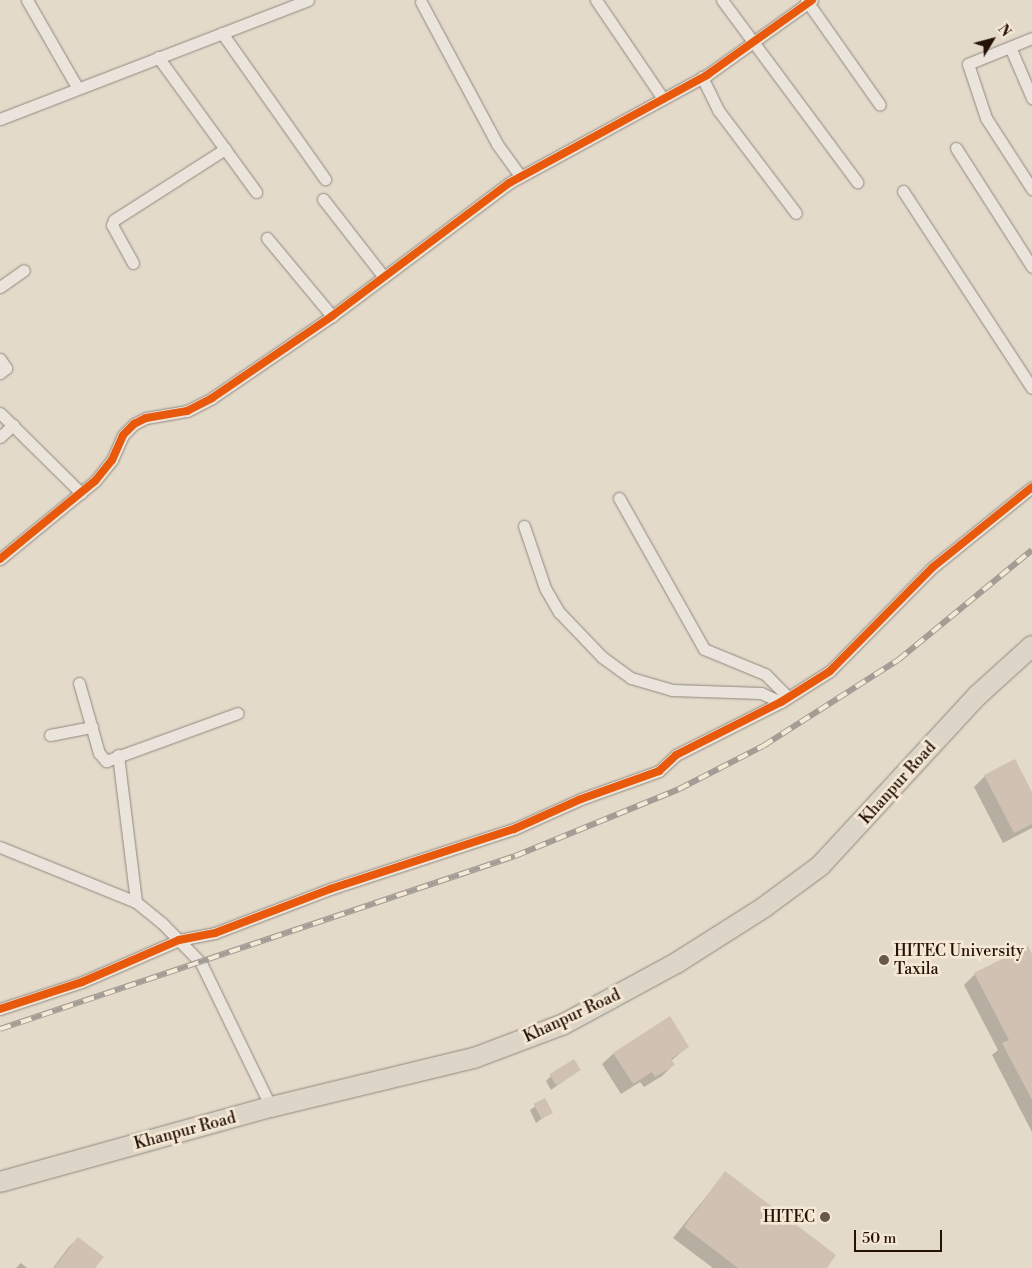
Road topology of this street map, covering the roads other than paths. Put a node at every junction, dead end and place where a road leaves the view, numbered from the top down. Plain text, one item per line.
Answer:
1 (27, 0) edge
2 (308, 0) edge
3 (596, 0) edge
4 (722, 0) edge
5 (809, 1) edge
6 (421, 2) dead end
7 (222, 33) junction
8 (1032, 38) edge
9 (753, 43) junction
10 (1010, 47) junction
11 (158, 58) junction
12 (702, 77) junction
13 (77, 87) junction
14 (662, 97) junction
15 (1032, 98) edge
16 (880, 104) dead end
17 (0, 119) edge
18 (956, 148) dead end
19 (224, 149) junction
20 (520, 176) junction
21 (325, 179) dead end
22 (856, 182) dead end
23 (1032, 189) edge
24 (903, 191) dead end
25 (256, 192) dead end
26 (323, 199) dead end
27 (796, 213) dead end
28 (267, 238) dead end
29 (133, 263) dead end
30 (1032, 266) edge
31 (24, 270) dead end
32 (384, 277) junction
33 (0, 287) edge
34 (332, 316) junction
35 (0, 359) edge
36 (0, 374) edge
37 (1032, 388) edge
38 (0, 412) edge
39 (13, 425) junction
40 (0, 437) edge
41 (1032, 487) edge
42 (81, 494) junction
43 (618, 498) dead end
44 (524, 526) dead end
45 (0, 559) edge
46 (1032, 646) edge
47 (79, 683) dead end
48 (784, 699) junction
49 (238, 713) dead end
50 (92, 727) junction
51 (50, 735) dead end
52 (118, 755) junction
53 (0, 847) edge
54 (136, 902) junction
55 (179, 940) junction
56 (0, 1009) edge
57 (271, 1107) junction
58 (0, 1182) edge

1 - 13 street
2 - 7 street
3 - 14 street
4 - 9 street
5 - 9 street
5 - 16 street
6 - 20 street
7 - 11 street
7 - 21 street
8 - 10 street
9 - 12 street
9 - 22 street
10 - 15 street
10 - 23 street
11 - 13 street
11 - 19 street
12 - 14 street
12 - 27 street
13 - 17 street
14 - 20 street
18 - 30 street
19 - 25 street
19 - 29 street
20 - 32 street
24 - 37 street
26 - 32 street
28 - 34 street
31 - 33 street
32 - 34 street
34 - 42 street
35 - 36 street
38 - 39 street
39 - 40 street
39 - 42 street
41 - 48 street
42 - 45 street
43 - 48 street
44 - 48 street
46 - 57 highway, Khanpur Road
47 - 50 street
48 - 55 street
49 - 52 street
50 - 51 street
50 - 52 street
52 - 54 street
53 - 54 street
54 - 55 street
55 - 56 street
55 - 57 street
57 - 58 highway, Khanpur Road

